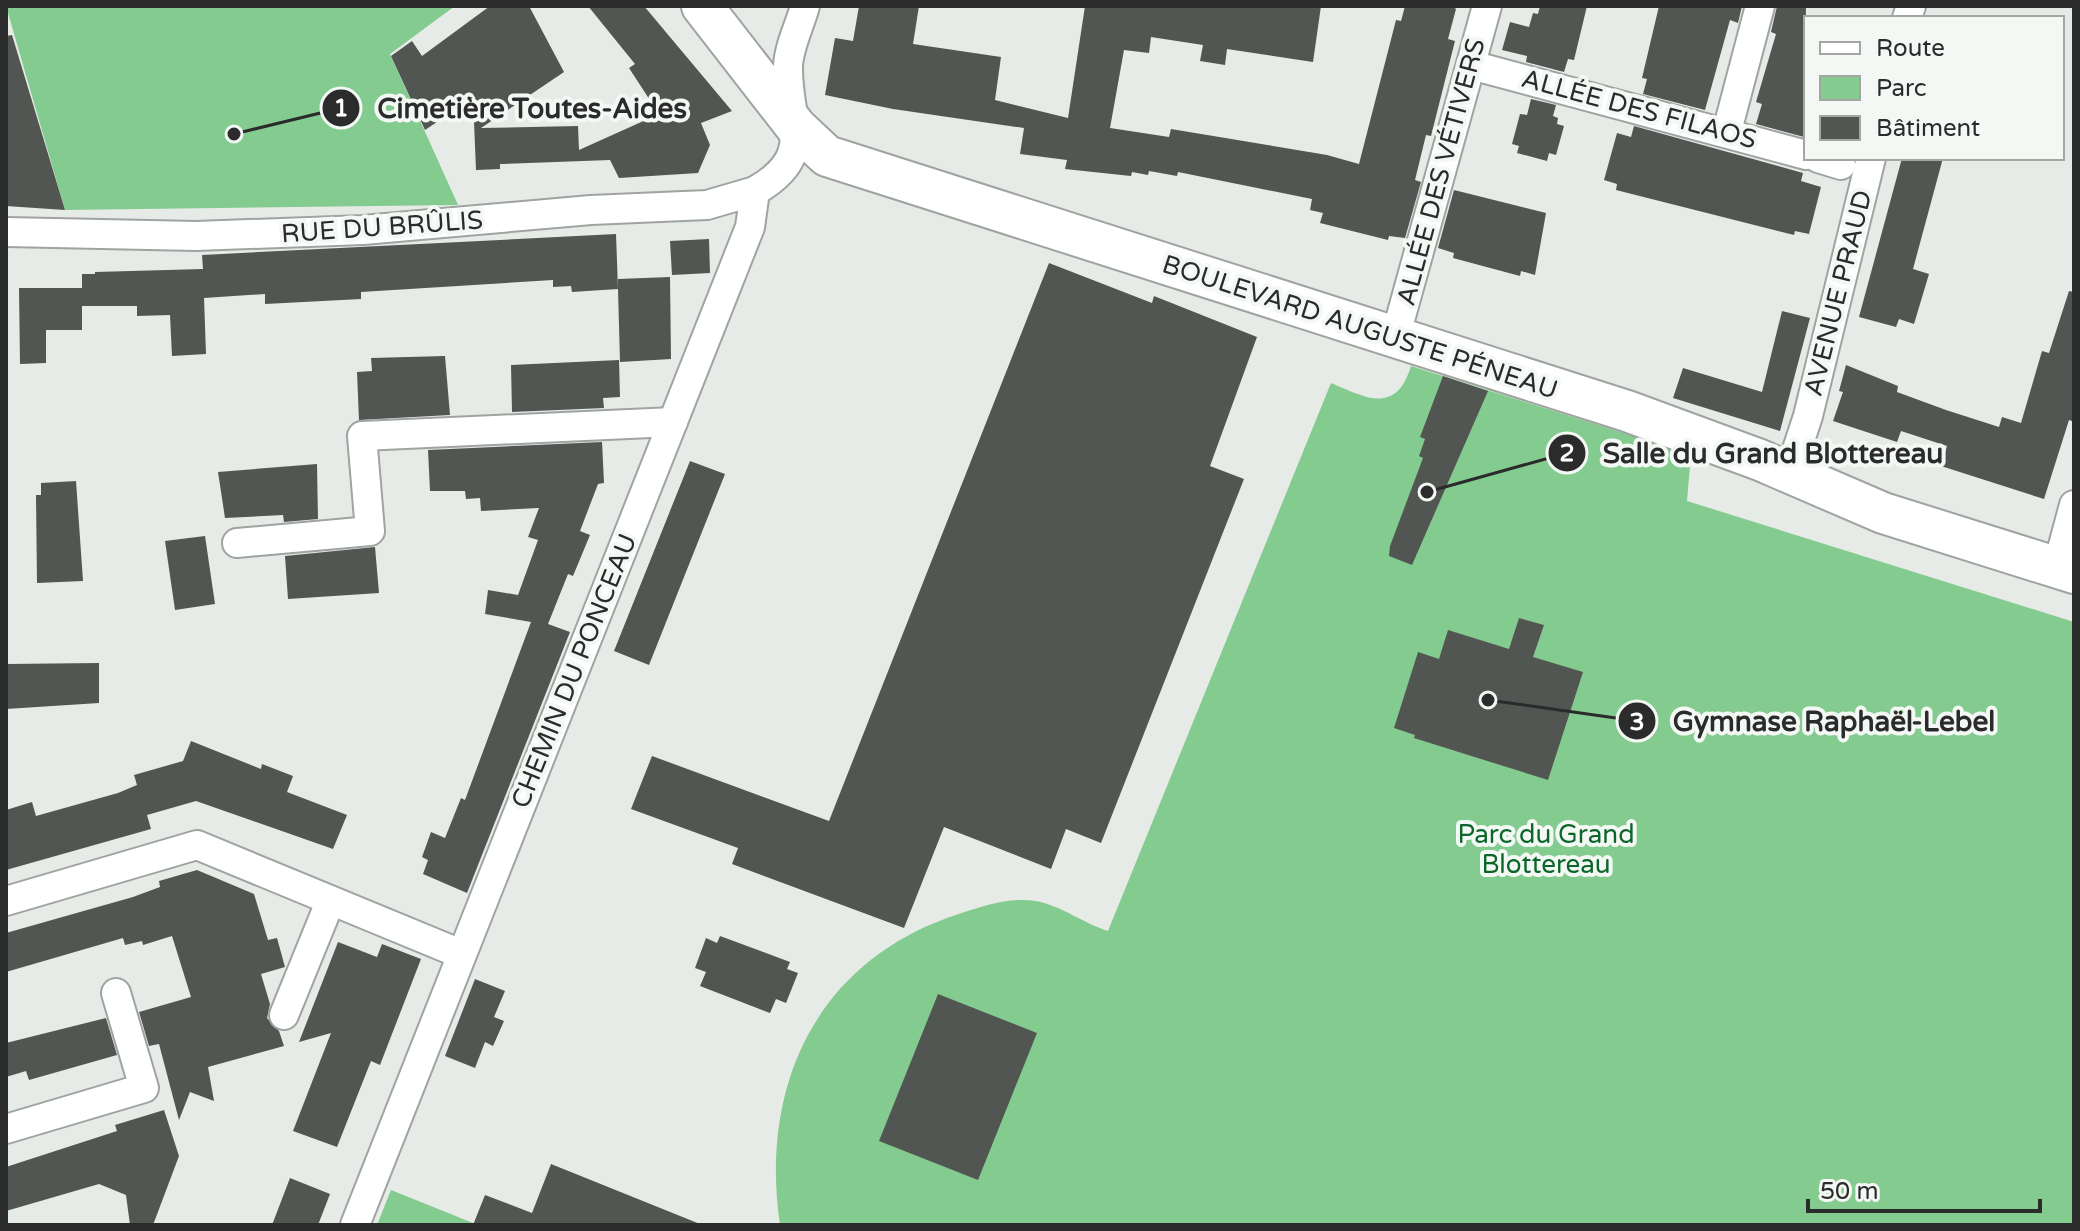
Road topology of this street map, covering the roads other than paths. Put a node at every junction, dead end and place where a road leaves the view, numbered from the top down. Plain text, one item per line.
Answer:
1 (702, 6) edge
2 (805, 6) edge
3 (1487, 6) edge
4 (1760, 6) edge
5 (1471, 65) junction
6 (796, 127) junction
7 (1727, 131) junction
8 (1804, 154) edge
9 (1871, 160) edge
10 (755, 191) junction
11 (6, 232) edge
12 (1395, 338) junction
13 (673, 422) junction
14 (1789, 474) junction
15 (2074, 505) edge
16 (237, 543) dead end
17 (2065, 571) edge
18 (6, 901) edge
19 (330, 902) junction
20 (461, 954) junction
21 (116, 993) dead end
22 (284, 1015) dead end
23 (6, 1129) edge
24 (355, 1225) edge

1 - 6 street, BOULEVARD AUGUSTE PÉNEAU
2 - 6 street
3 - 5 street, ALLÉE DES VÉTIVERS
4 - 7 street
5 - 7 street, ALLÉE DES FILAOS
5 - 12 street, ALLÉE DES VÉTIVERS
6 - 10 street
6 - 12 street, BOULEVARD AUGUSTE PÉNEAU
7 - 8 street, ALLÉE DES FILAOS
9 - 14 street, AVENUE PRAUD
10 - 11 street, RUE DU BRÛLIS
10 - 13 street, CHEMIN DU PONCEAU
12 - 14 street, BOULEVARD AUGUSTE PÉNEAU
13 - 16 street
13 - 20 street, CHEMIN DU PONCEAU
14 - 17 street, BOULEVARD AUGUSTE PÉNEAU
15 - 17 street
18 - 19 street
19 - 20 street
19 - 22 street
20 - 24 street, CHEMIN DU PONCEAU
21 - 23 street

